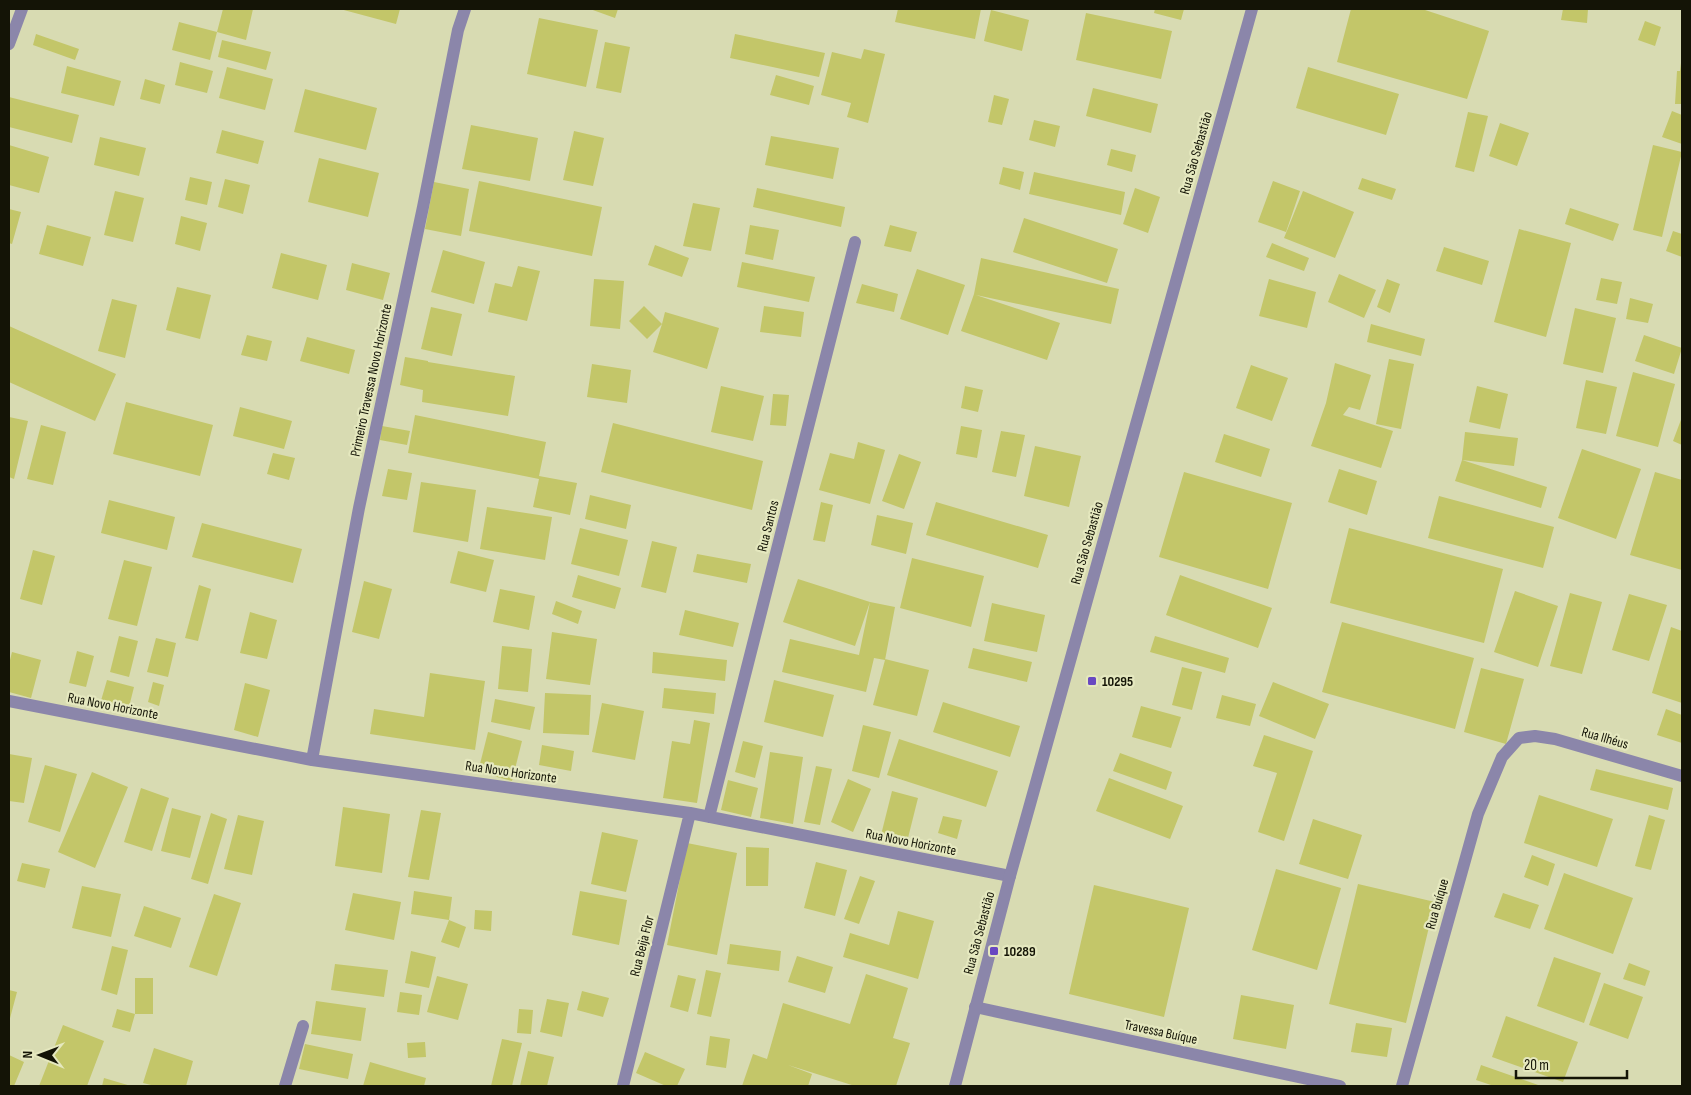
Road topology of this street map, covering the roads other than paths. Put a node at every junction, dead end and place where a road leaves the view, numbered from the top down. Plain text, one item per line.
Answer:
1 (22, 9) edge
2 (466, 9) edge
3 (1252, 9) edge
4 (9, 44) edge
5 (855, 242) dead end
6 (9, 700) edge
7 (1519, 738) joint
8 (312, 760) junction
9 (1682, 776) edge
10 (690, 813) junction
11 (709, 817) junction
12 (1010, 876) junction
13 (975, 1007) junction
14 (303, 1026) dead end
15 (284, 1086) edge
16 (622, 1086) edge
17 (955, 1086) edge
18 (1340, 1086) edge
19 (1402, 1086) edge

1 - 4 street
2 - 8 street, Primeiro Travessa Novo Horizonte
3 - 12 street, Rua São Sebastião
5 - 11 street, Rua Santos
6 - 8 street, Rua Novo Horizonte
7 - 9 street, Rua Ilhéus
7 - 19 street, Rua Buíque
8 - 10 street, Rua Novo Horizonte
10 - 11 street, Rua Novo Horizonte
10 - 16 street, Rua Beija Flor
11 - 12 street, Rua Novo Horizonte
12 - 13 street, Rua São Sebastião
13 - 17 street, Rua São Sebastião
13 - 18 street, Travessa Buíque
14 - 15 street

